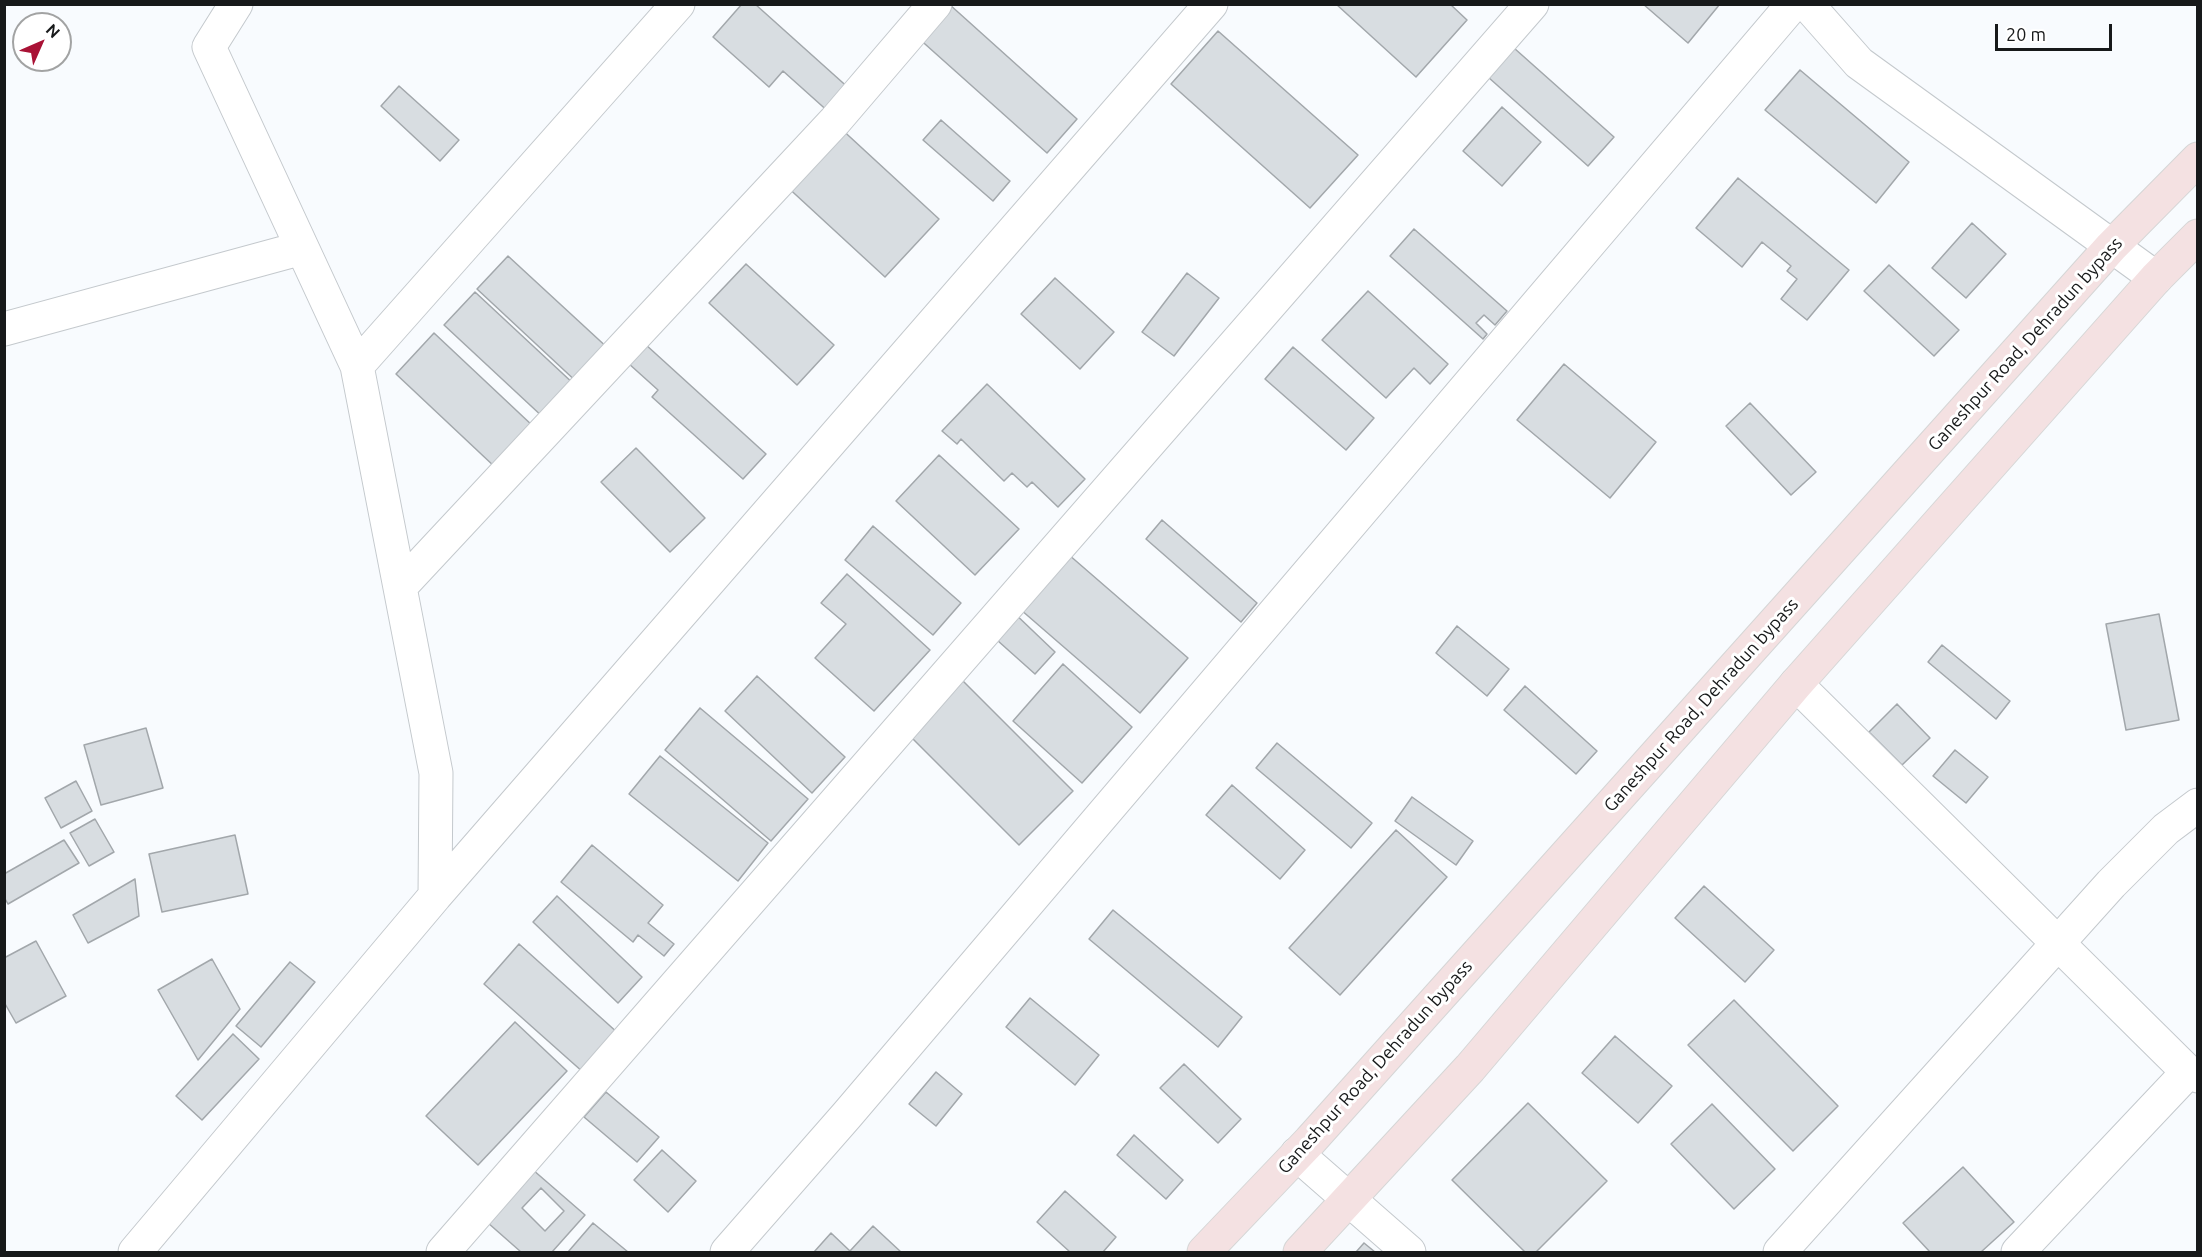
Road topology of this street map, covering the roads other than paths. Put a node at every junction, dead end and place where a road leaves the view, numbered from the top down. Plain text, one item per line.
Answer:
1 (236, 4) edge
2 (678, 4) edge
3 (935, 4) edge
4 (1211, 4) edge
5 (1532, 4) edge
6 (1793, 4) edge
7 (1807, 4) edge
8 (2198, 159) edge
9 (2198, 236) edge
10 (2111, 247) junction
11 (302, 248) junction
12 (2157, 278) junction
13 (4, 329) edge
14 (357, 366) junction
15 (400, 587) junction
16 (1796, 684) junction
17 (2198, 805) edge
18 (435, 896) junction
19 (2058, 942) junction
20 (2193, 1074) edge
21 (1297, 1154) junction
22 (1348, 1201) junction
23 (135, 1252) edge
24 (443, 1252) edge
25 (727, 1252) edge
26 (1204, 1252) edge
27 (1300, 1252) edge
28 (1409, 1252) edge
29 (1780, 1252) edge
30 (2018, 1252) edge

1 - 11 street
2 - 14 street
3 - 15 street
4 - 18 street
5 - 24 street
6 - 25 street
7 - 10 street
8 - 10 main road, Ganeshpur Road, Dehradun bypass
9 - 12 main road
10 - 12 street
10 - 21 main road, Ganeshpur Road, Dehradun bypass
11 - 13 street
11 - 14 street
12 - 16 main road
14 - 15 street
15 - 18 street
16 - 19 street
16 - 22 main road
17 - 19 street
18 - 23 street
19 - 20 street
19 - 29 street
20 - 30 street
21 - 22 street
21 - 26 main road, Ganeshpur Road, Dehradun bypass
22 - 27 main road
22 - 28 street

